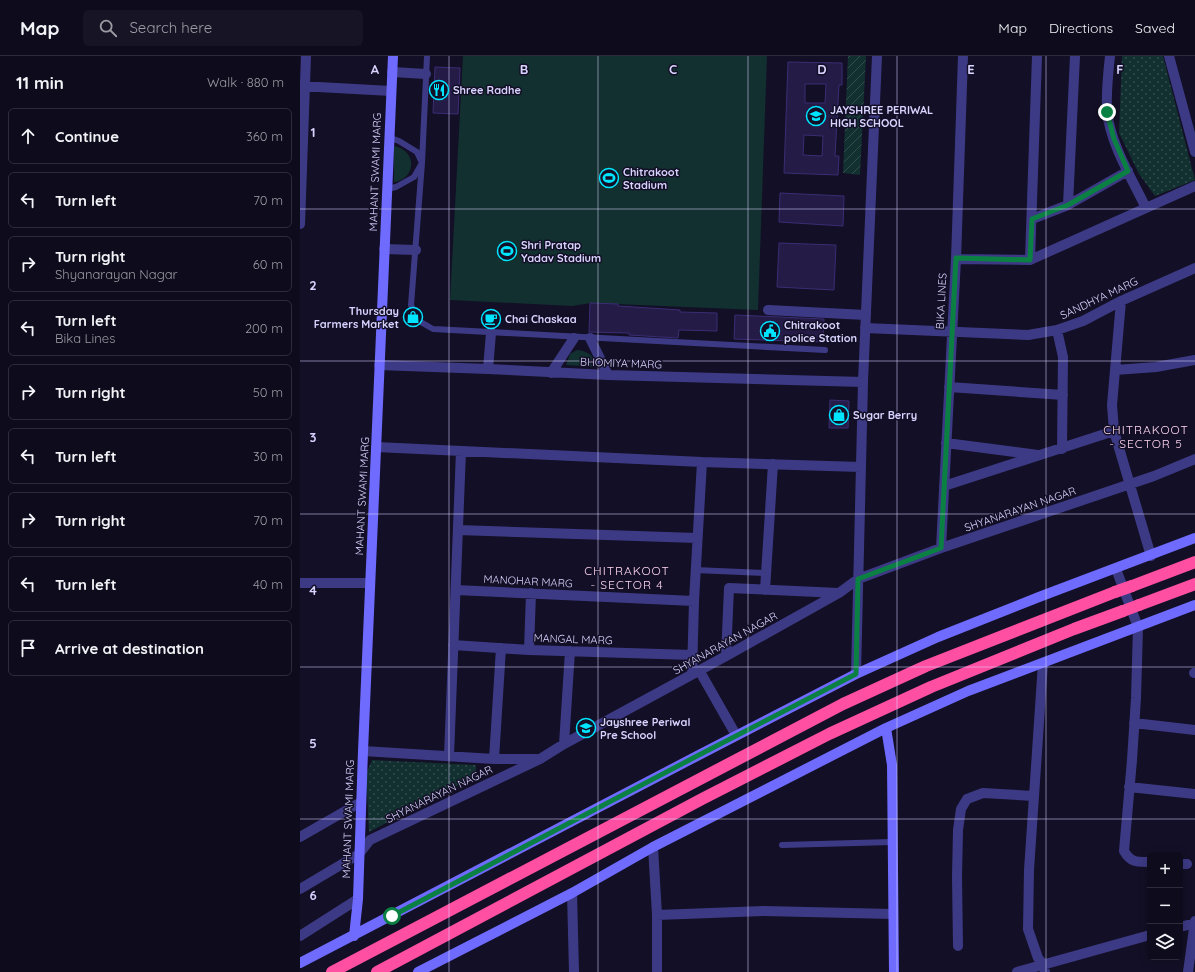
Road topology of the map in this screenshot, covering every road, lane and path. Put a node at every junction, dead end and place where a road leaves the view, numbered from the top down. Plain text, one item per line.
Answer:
1 (306, 56) edge
2 (392, 56) edge
3 (427, 56) edge
4 (877, 56) edge
5 (963, 56) edge
6 (1037, 56) edge
7 (1075, 56) edge
8 (1110, 56) edge
9 (1169, 56) edge
10 (392, 72) junction
11 (426, 74) junction
12 (303, 86) edge
13 (391, 91) junction
14 (388, 138) junction
15 (1195, 152) edge
16 (422, 163) junction
17 (301, 171) edge
18 (1128, 171) junction
19 (1195, 186) edge
20 (387, 189) junction
21 (1068, 205) junction
22 (1146, 208) junction
23 (1032, 219) junction
24 (300, 224) edge
25 (384, 249) junction
26 (416, 250) junction
27 (956, 258) junction
28 (1030, 260) junction
29 (1195, 268) edge
30 (1121, 301) junction
31 (768, 310) dead end
32 (866, 315) junction
33 (865, 328) junction
34 (1057, 330) junction
35 (491, 332) junction
36 (951, 332) junction
37 (574, 338) junction
38 (590, 338) junction
39 (825, 350) dead end
40 (1195, 360) edge
41 (379, 365) junction
42 (488, 368) junction
43 (1115, 370) junction
44 (551, 373) junction
45 (608, 375) junction
46 (862, 382) junction
47 (949, 387) junction
48 (1063, 395) junction
49 (1114, 431) junction
50 (946, 443) junction
51 (376, 447) junction
52 (1062, 449) junction
53 (461, 451) junction
54 (1041, 455) junction
55 (1195, 460) edge
56 (702, 462) junction
57 (773, 464) junction
58 (861, 467) junction
59 (1130, 484) junction
60 (944, 486) junction
61 (458, 530) junction
62 (697, 538) junction
63 (1195, 538) edge
64 (941, 548) junction
65 (1151, 556) junction
66 (1195, 562) edge
67 (1116, 568) junction
68 (695, 570) junction
69 (766, 573) junction
70 (858, 579) junction
71 (300, 582) edge
72 (370, 583) junction
73 (1195, 584) edge
74 (456, 590) junction
75 (765, 590) junction
76 (531, 593) junction
77 (839, 593) junction
78 (694, 601) junction
79 (1195, 605) edge
80 (1138, 627) junction
81 (453, 645) junction
82 (500, 648) junction
83 (529, 650) junction
84 (570, 651) junction
85 (693, 655) junction
86 (726, 656) junction
87 (1043, 663) junction
88 (696, 672) junction
89 (856, 674) junction
90 (1134, 723) junction
91 (886, 728) junction
92 (1195, 730) edge
93 (736, 735) junction
94 (564, 744) junction
95 (363, 751) junction
96 (449, 756) junction
97 (494, 759) junction
98 (540, 759) junction
99 (1129, 787) junction
100 (1195, 794) edge
101 (1034, 796) junction
102 (361, 802) junction
103 (300, 836) edge
104 (892, 842) junction
105 (782, 845) dead end
106 (653, 847) junction
107 (359, 854) junction
108 (1147, 862) edge
109 (300, 889) edge
110 (572, 893) junction
111 (358, 899) junction
112 (893, 914) junction
113 (657, 915) junction
114 (1195, 922) edge
115 (1183, 926) edge
116 (300, 936) edge
117 (354, 936) junction
118 (1147, 936) edge
119 (958, 946) dead end
120 (300, 963) edge
121 (1044, 968) edge
122 (1190, 969) edge
123 (332, 972) edge
124 (377, 972) edge
125 (418, 972) edge
126 (574, 972) edge
127 (657, 972) edge
128 (894, 972) edge
129 (1016, 972) edge

1 - 12 street
2 - 10 street, MAHANT SWAMI MARG
3 - 11 lane
4 - 32 street
5 - 27 street, BIKA LINES
6 - 23 street
7 - 21 street
8 - 18 street
9 - 15 street
10 - 11 street
10 - 13 street, MAHANT SWAMI MARG
11 - 16 lane
12 - 13 street
12 - 17 street
13 - 14 street, MAHANT SWAMI MARG
14 - 16 lane
14 - 20 street, MAHANT SWAMI MARG
16 - 20 lane
16 - 26 lane
17 - 24 street
18 - 21 street
18 - 22 street
19 - 22 street
20 - 25 street, MAHANT SWAMI MARG
21 - 23 street
22 - 28 street
23 - 28 street
25 - 26 street
25 - 41 street, MAHANT SWAMI MARG
26 - 35 lane
27 - 28 street
27 - 36 street, BIKA LINES
29 - 30 street, SANDHYA MARG
30 - 34 street, SANDHYA MARG
30 - 43 street
31 - 32 street
32 - 33 street
33 - 36 street, SANDHYA MARG
33 - 46 street
34 - 36 street, SANDHYA MARG
34 - 48 street
35 - 37 lane
35 - 42 street
36 - 47 street, BIKA LINES
37 - 38 lane
37 - 44 street
38 - 39 lane
38 - 45 street
40 - 43 street
41 - 42 street, BHOMIYA MARG
41 - 51 street, MAHANT SWAMI MARG
42 - 44 street, BHOMIYA MARG
43 - 49 street
44 - 45 street, BHOMIYA MARG
45 - 46 street, BHOMIYA MARG
46 - 58 street
47 - 48 street
47 - 50 street, BIKA LINES
48 - 52 street
49 - 52 street
49 - 59 street
50 - 54 street
50 - 60 street, BIKA LINES
51 - 53 street
51 - 72 street, MAHANT SWAMI MARG
52 - 54 street
53 - 56 street
53 - 61 street
54 - 60 street
55 - 59 street, SHYANARAYAN NAGAR
56 - 57 street
56 - 62 street
57 - 58 street
57 - 69 street
58 - 70 street
59 - 64 street, SHYANARAYAN NAGAR
59 - 65 street
60 - 64 street, BIKA LINES
61 - 62 street
61 - 74 street
62 - 68 street
63 - 65 street
64 - 70 street, SHYANARAYAN NAGAR
65 - 67 street
66 - 123 highway, bridge
67 - 80 street
67 - 89 street
68 - 69 lane
68 - 78 street
69 - 75 street
70 - 77 street, SHYANARAYAN NAGAR
70 - 89 street
71 - 72 street
72 - 95 street, MAHANT SWAMI MARG
73 - 124 highway, bridge
74 - 76 street, MANOHAR MARG
74 - 81 street
75 - 77 street
75 - 86 street
76 - 78 street, MANOHAR MARG
76 - 83 street
77 - 86 street, SHYANARAYAN NAGAR
78 - 85 street
79 - 80 street
80 - 87 street
80 - 90 street
81 - 82 street, MANGAL MARG
81 - 96 street
82 - 83 street, MANGAL MARG
82 - 97 street
83 - 84 street, MANGAL MARG
84 - 85 street, MANGAL MARG
84 - 94 street
85 - 88 street
86 - 88 street, SHYANARAYAN NAGAR
87 - 91 street
87 - 101 street
88 - 93 street
88 - 94 street, SHYANARAYAN NAGAR
89 - 93 street
90 - 92 street
90 - 99 street
91 - 104 street
91 - 106 street
93 - 117 street
94 - 98 street, SHYANARAYAN NAGAR
95 - 96 street
95 - 102 street, MAHANT SWAMI MARG
96 - 97 street
97 - 98 street
98 - 107 street, SHYANARAYAN NAGAR
99 - 100 street
99 - 108 street
101 - 119 street
101 - 121 street
102 - 103 street
102 - 107 street, MAHANT SWAMI MARG
104 - 105 lane
104 - 112 street
106 - 110 street
106 - 113 street
107 - 109 street, SHYANARAYAN NAGAR
107 - 111 street, MAHANT SWAMI MARG
110 - 125 street
110 - 126 street
111 - 116 street
111 - 117 street, MAHANT SWAMI MARG
112 - 113 street
112 - 128 street
113 - 127 street
114 - 115 street
114 - 122 street
117 - 120 street
118 - 121 street
121 - 129 street

